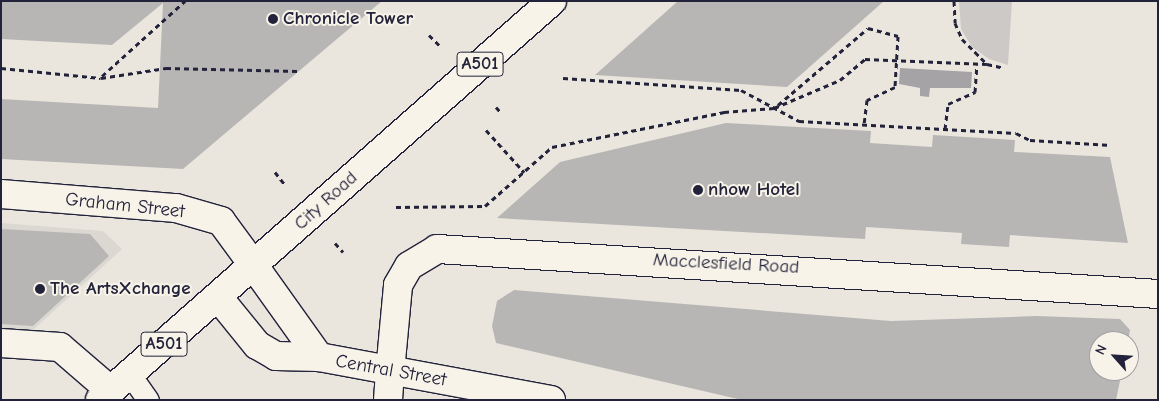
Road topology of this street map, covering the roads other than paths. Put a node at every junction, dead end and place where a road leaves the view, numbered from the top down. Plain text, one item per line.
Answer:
1 (552, 1) edge
2 (1, 194) edge
3 (254, 266) junction
4 (1158, 294) edge
5 (218, 297) junction
6 (1, 343) edge
7 (319, 357) junction
8 (390, 372) junction
9 (113, 388) edge
10 (148, 400) edge
11 (388, 400) edge
12 (551, 400) edge

1 - 3 main road, City Road / A501
2 - 3 main road, Graham Street
3 - 5 main road, City Road / A501
3 - 7 main road, Central Street
4 - 8 main road, Macclesfield Road
5 - 7 main road, Central Street
5 - 9 main road, City Road / A501
6 - 9 main road
7 - 8 main road, Central Street
8 - 11 main road, Macclesfield Road
8 - 12 main road, Central Street
9 - 10 lane

